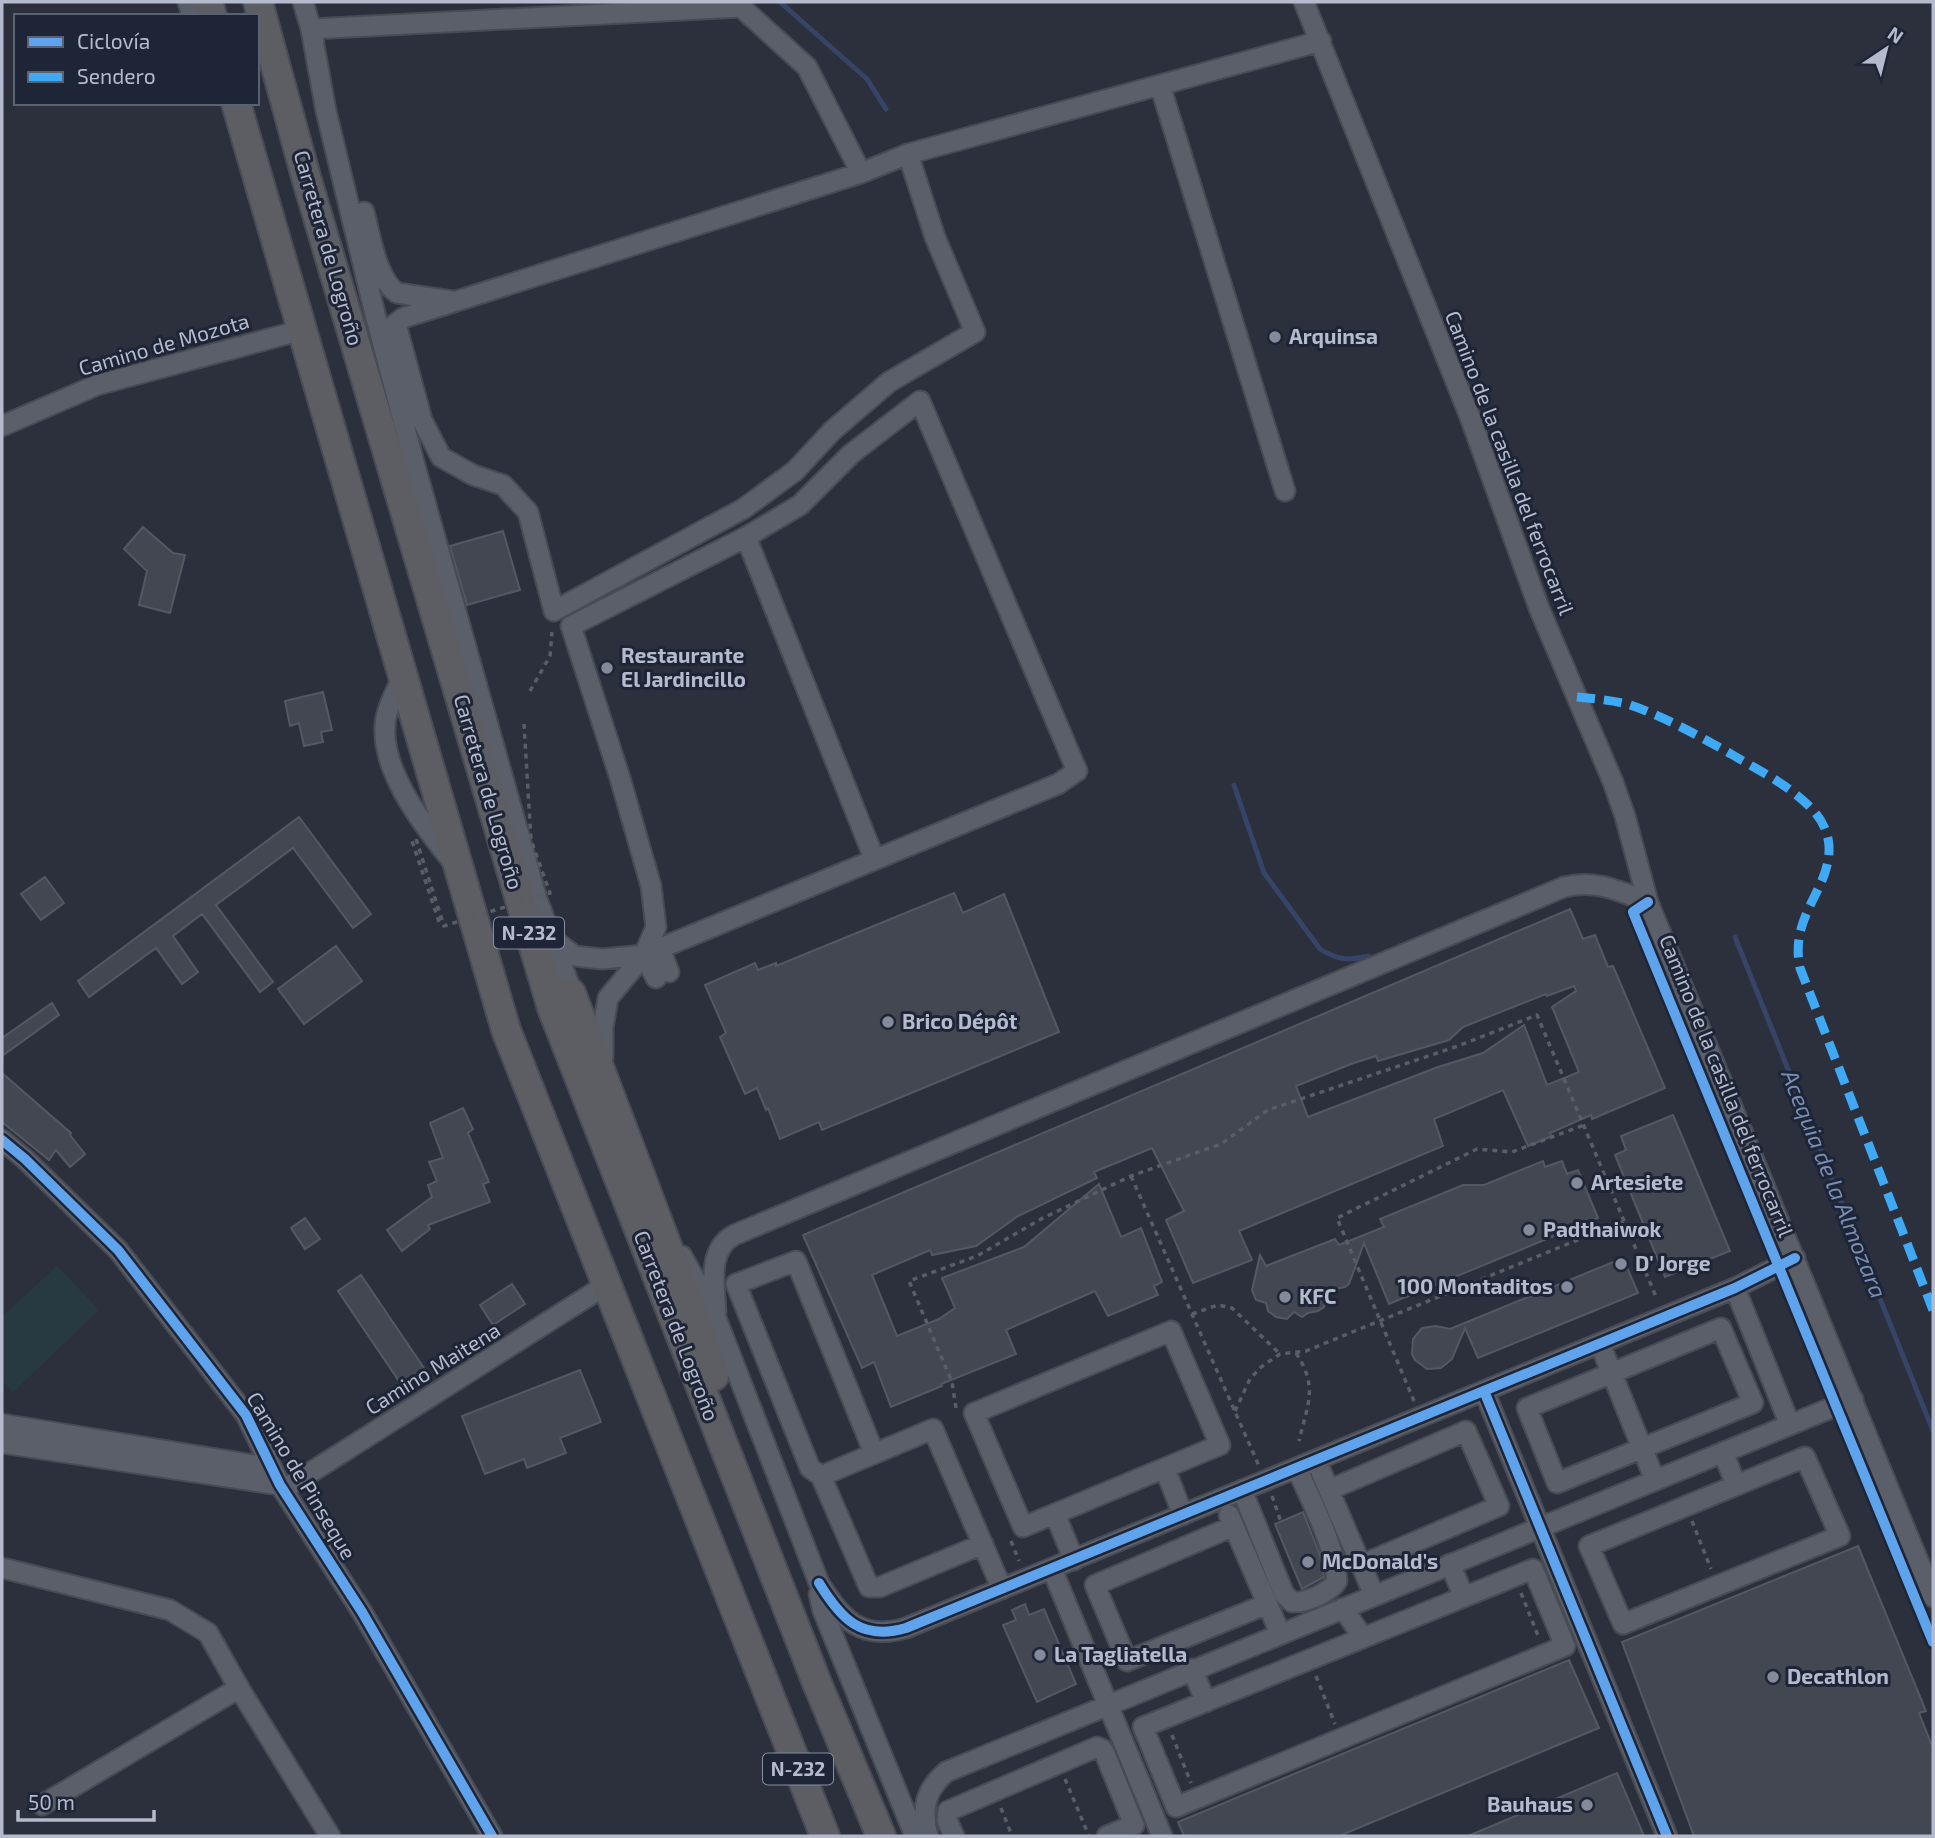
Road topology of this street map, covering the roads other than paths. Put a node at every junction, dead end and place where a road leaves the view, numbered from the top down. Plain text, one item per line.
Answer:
1 (258, 2) edge
2 (303, 2) edge
3 (1304, 2) edge
4 (311, 29) junction
5 (1321, 41) junction
6 (1160, 85) junction
7 (222, 105) edge
8 (237, 105) edge
9 (908, 154) junction
10 (861, 173) junction
11 (262, 191) junction
12 (456, 302) junction
13 (302, 330) junction
14 (389, 330) junction
15 (2, 426) edge
16 (1285, 491) dead end
17 (746, 537) junction
18 (874, 858) junction
19 (1648, 902) junction
20 (551, 938) junction
21 (652, 951) junction
22 (663, 975) dead end
23 (571, 993) junction
24 (603, 1057) junction
25 (2, 1140) edge
26 (1795, 1258) junction
27 (606, 1285) junction
28 (1735, 1288) junction
29 (716, 1318) junction
30 (1600, 1344) junction
31 (1612, 1373) junction
32 (1484, 1391) junction
33 (1853, 1399) junction
34 (2, 1424) edge
35 (1790, 1424) junction
36 (2, 1443) edge
37 (1642, 1448) junction
38 (1723, 1452) junction
39 (874, 1453) junction
40 (1316, 1460) junction
41 (1297, 1468) junction
42 (1165, 1469) junction
43 (734, 1474) junction
44 (821, 1476) junction
45 (1655, 1480) junction
46 (278, 1481) junction
47 (1736, 1485) junction
48 (1242, 1490) junction
49 (1329, 1490) junction
50 (1222, 1499) junction
51 (1055, 1514) junction
52 (1183, 1515) junction
53 (1234, 1526) junction
54 (1540, 1527) junction
55 (983, 1544) junction
56 (1074, 1560) junction
57 (1361, 1564) junction
58 (1450, 1564) junction
59 (2, 1568) edge
60 (1052, 1569) junction
61 (819, 1583) junction
62 (1002, 1589) junction
63 (1374, 1595) junction
64 (1464, 1597) junction
65 (1933, 1597) edge
66 (1267, 1604) junction
67 (1343, 1608) junction
68 (1280, 1633) junction
69 (1363, 1638) junction
70 (1192, 1670) junction
71 (239, 1688) junction
72 (1206, 1702) junction
73 (1107, 1704) junction
74 (1137, 1777) junction
75 (1117, 1785) junction
76 (42, 1805) dead end
77 (1176, 1807) junction
78 (1153, 1816) junction
79 (1134, 1825) junction
80 (330, 1836) edge
81 (492, 1836) edge
82 (825, 1836) edge
83 (881, 1836) edge
84 (915, 1836) edge
85 (928, 1836) edge
86 (954, 1836) edge
87 (1107, 1836) edge
88 (1161, 1836) edge
89 (1667, 1836) edge

1 - 43 highway, Carretera de Logroño / N-232
2 - 4 street
3 - 5 street, Camino de la casilla del ferrocarril
4 - 10 street
4 - 12 street
4 - 14 street
5 - 6 street
5 - 19 street, Camino de la casilla del ferrocarril
6 - 9 street
6 - 16 street
7 - 11 street
8 - 11 highway, N-232
9 - 10 street
9 - 14 street
10 - 12 street
11 - 13 highway, N-232
12 - 14 street
13 - 15 street, Camino de Mozota
13 - 27 highway, N-232
14 - 20 street
17 - 18 street
17 - 18 street
17 - 21 street
18 - 21 street
19 - 26 street, Camino de la casilla del ferrocarril
19 - 29 street
20 - 21 street
20 - 23 street
21 - 22 street
21 - 24 street
23 - 24 street
23 - 43 highway
24 - 29 street
25 - 46 street, Camino de Pinseque
26 - 28 street
26 - 33 street, Camino de la casilla del ferrocarril
27 - 46 street, Camino Maitena
27 - 82 highway, N-232
28 - 30 street
28 - 35 street
29 - 61 street
30 - 31 street
30 - 32 street
31 - 37 street
31 - 37 street
31 - 37 street
32 - 40 street
32 - 54 street
33 - 35 street
33 - 65 street, Camino de la casilla del ferrocarril
34 - 46 street
35 - 38 street
36 - 46 street
37 - 45 street
38 - 45 street
38 - 47 street
39 - 44 street
39 - 44 street
39 - 55 street
40 - 41 street
40 - 49 street
41 - 48 street
41 - 48 street
42 - 51 street
42 - 51 street
42 - 52 street
43 - 83 highway, Carretera de Logroño / N-232
44 - 55 street
45 - 54 street
46 - 81 street, Camino de Pinseque
47 - 47 street
48 - 50 street
49 - 57 street
49 - 57 street
50 - 52 street
50 - 53 street
51 - 56 street
52 - 56 street
53 - 66 street
53 - 66 street
54 - 58 street
54 - 89 street
55 - 62 street
56 - 60 street
57 - 63 street
58 - 63 street
58 - 64 street
59 - 71 street
60 - 62 street
60 - 73 street
61 - 62 street
61 - 84 street
63 - 67 street
64 - 69 street
64 - 77 street
66 - 68 street
67 - 68 street
67 - 69 street
68 - 70 street
69 - 72 street
70 - 72 street
70 - 73 street
71 - 76 street
71 - 80 street
72 - 77 street
73 - 74 street
73 - 85 street
74 - 75 street
74 - 78 street
75 - 79 street
75 - 86 street
77 - 78 street
78 - 79 street
78 - 88 street
79 - 87 street

